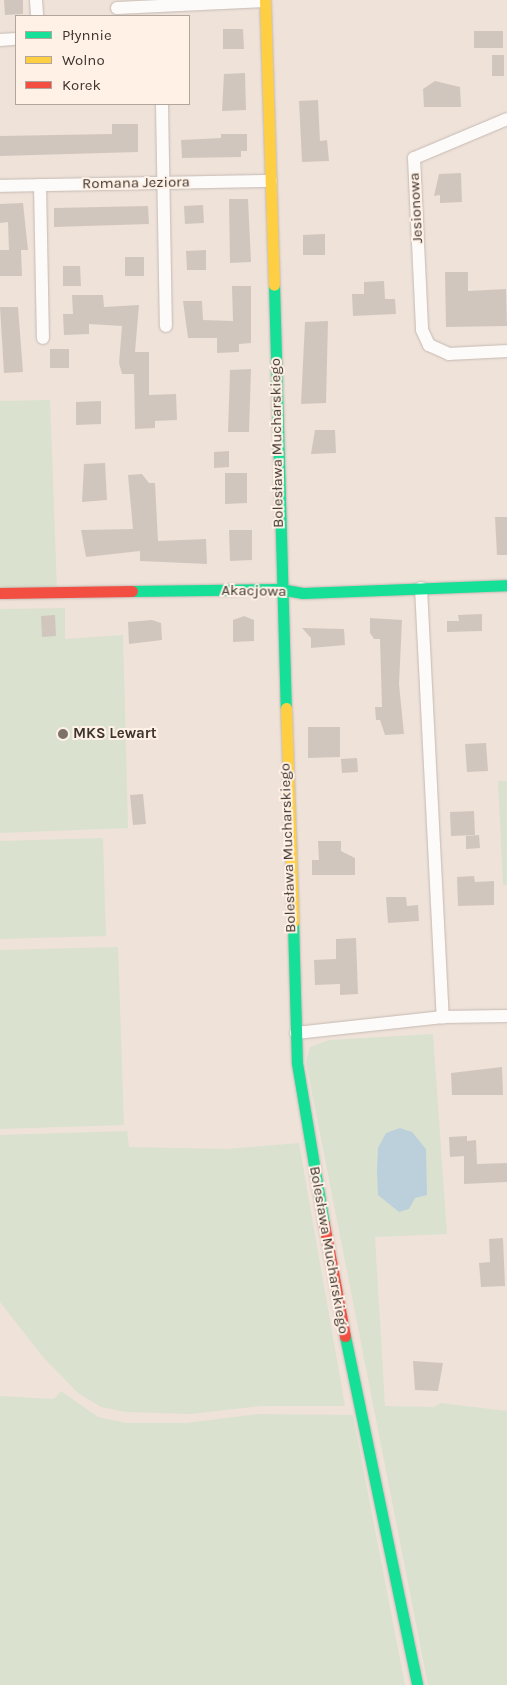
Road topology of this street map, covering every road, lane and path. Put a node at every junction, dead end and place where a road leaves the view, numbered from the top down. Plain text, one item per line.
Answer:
1 (36, 0) edge
2 (265, 0) edge
3 (117, 8) dead end
4 (160, 11) edge
5 (37, 15) edge
6 (15, 39) edge
7 (0, 40) edge
8 (162, 105) edge
9 (507, 119) edge
10 (271, 181) junction
11 (164, 183) junction
12 (40, 185) junction
13 (0, 186) edge
14 (166, 326) dead end
15 (43, 338) dead end
16 (507, 352) edge
17 (507, 585) edge
18 (421, 588) junction
19 (280, 589) junction
20 (0, 593) edge
21 (507, 1016) edge
22 (443, 1017) junction
23 (296, 1033) junction
24 (418, 1685) edge

1 - 5 street
2 - 4 street
2 - 10 street, Bolesława Mucharskiego
3 - 4 street
6 - 7 street
8 - 11 street
9 - 16 street, Jesionowa
10 - 11 street, Romana Jeziora
10 - 19 street, Bolesława Mucharskiego
11 - 12 street, Romana Jeziora
11 - 14 street
12 - 13 street, Romana Jeziora
12 - 15 street
17 - 18 street, Akacjowa
18 - 19 street, Akacjowa
18 - 22 street
19 - 20 street, Akacjowa
19 - 23 street, Bolesława Mucharskiego
21 - 22 street
22 - 23 street
23 - 24 street, Bolesława Mucharskiego

